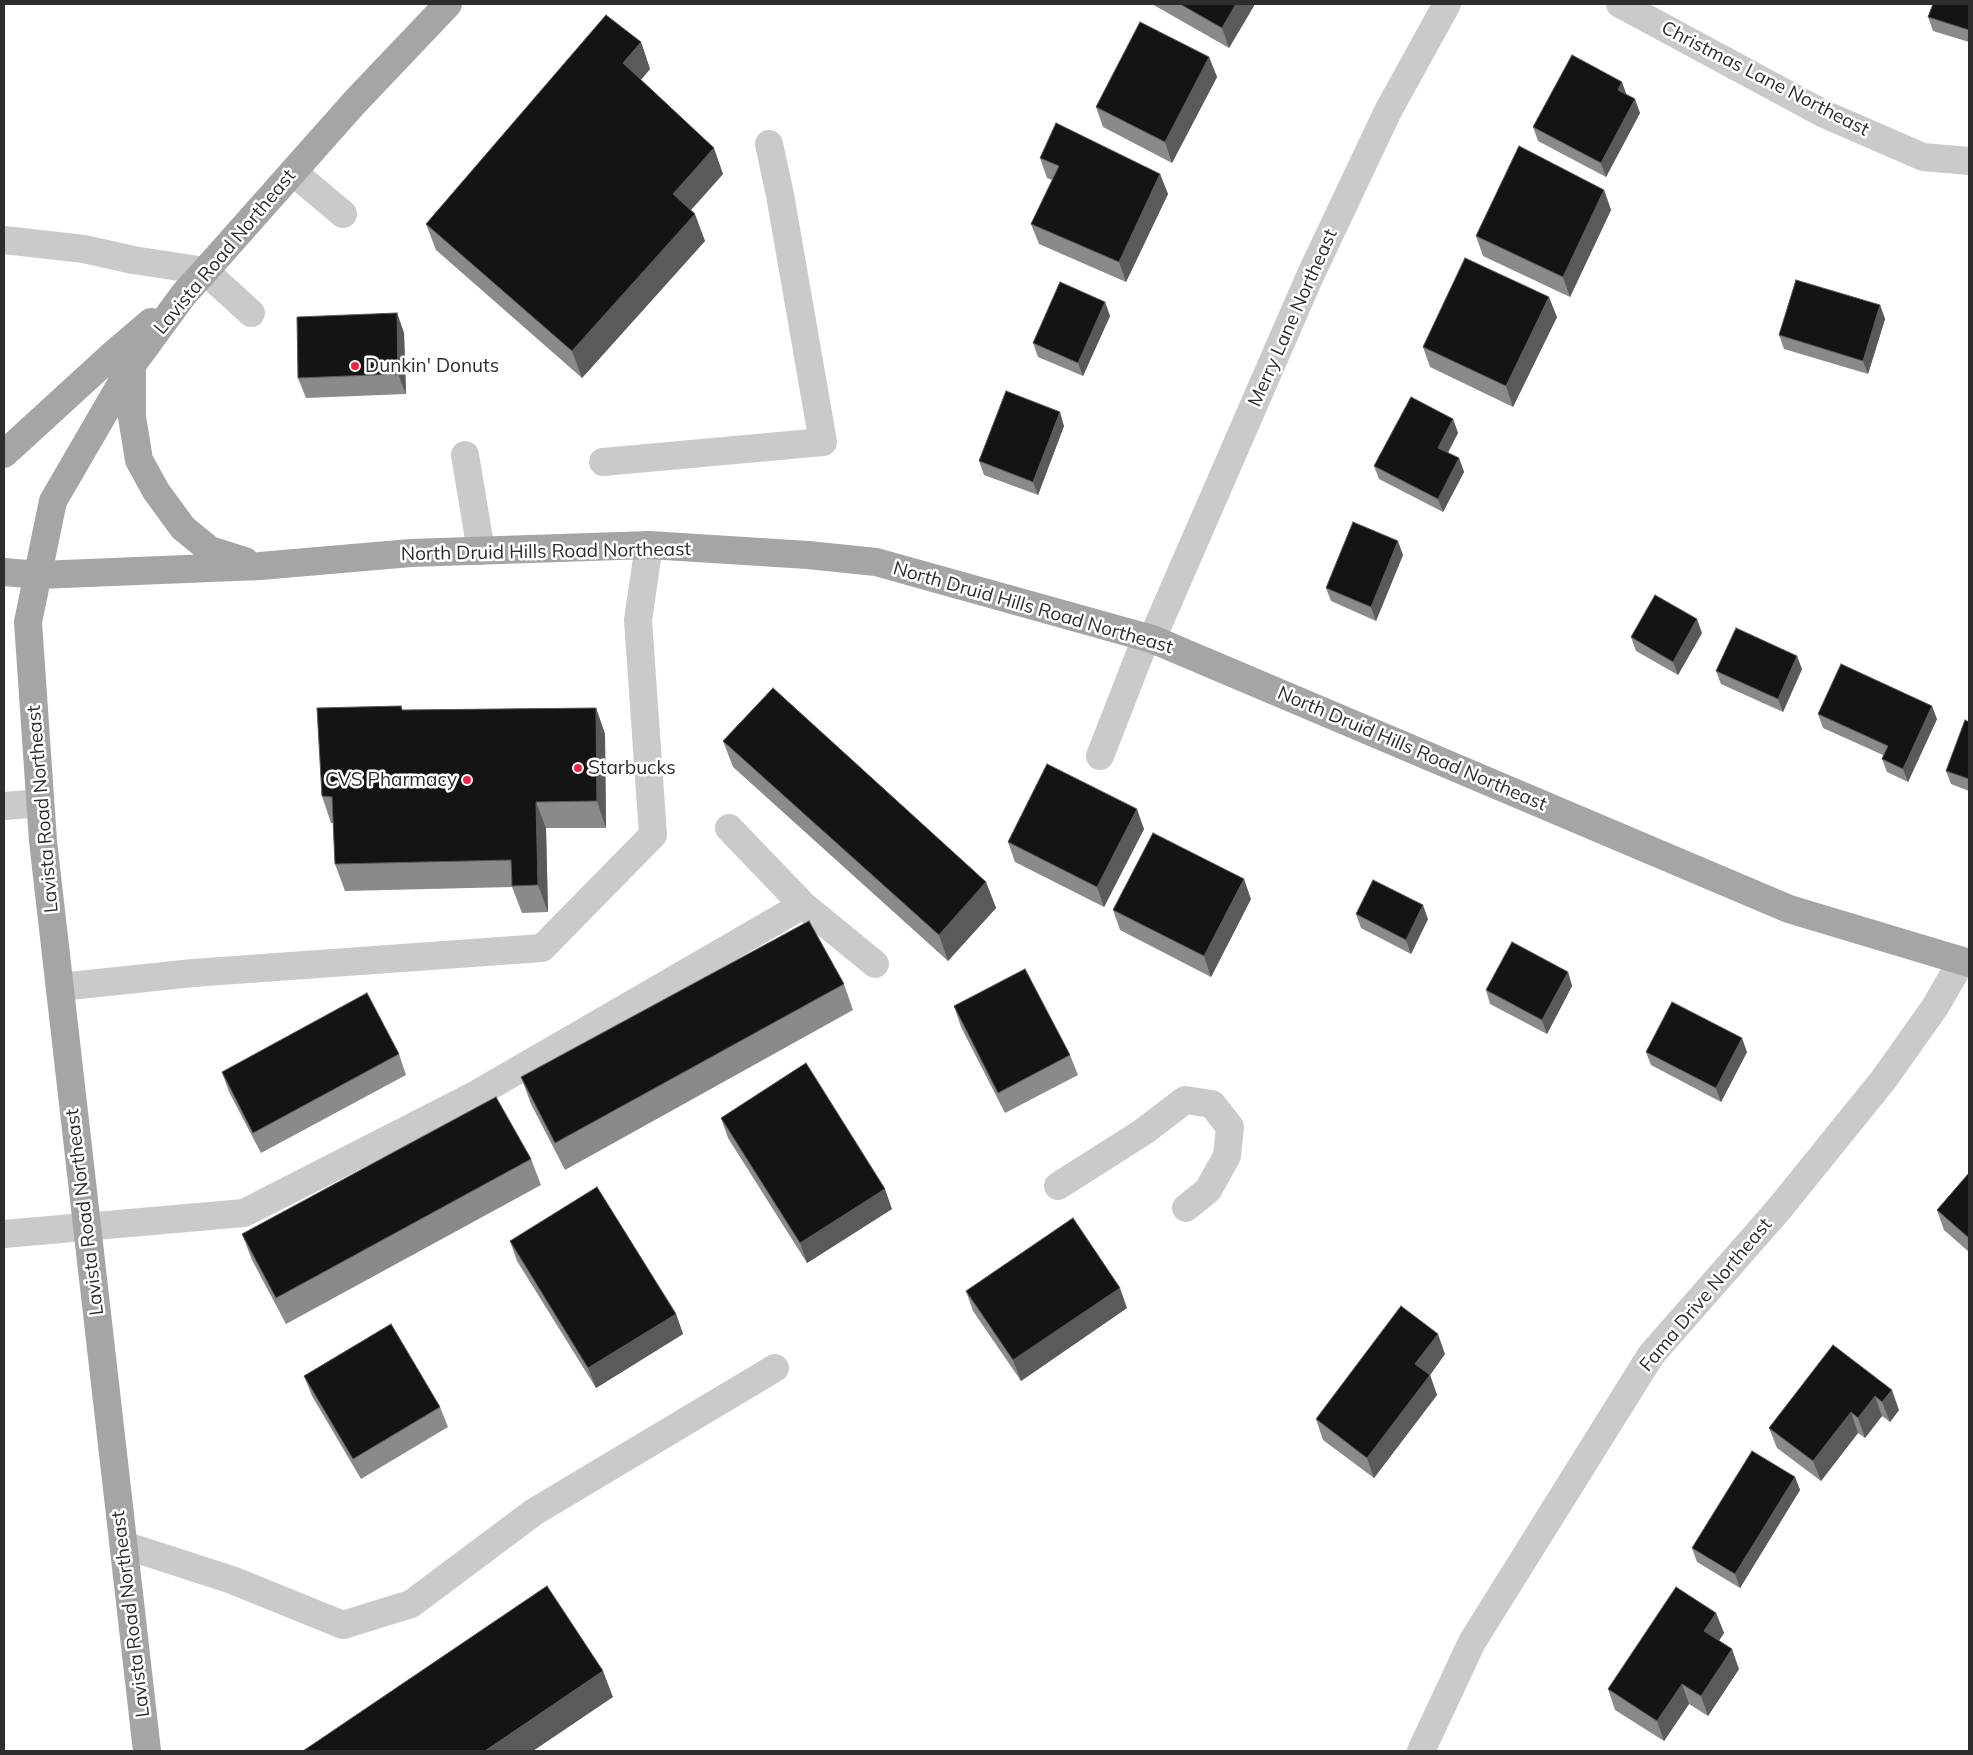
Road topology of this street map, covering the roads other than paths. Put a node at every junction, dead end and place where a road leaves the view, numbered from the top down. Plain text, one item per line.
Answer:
1 (448, 4) edge
2 (1447, 4) edge
3 (1620, 4) edge
4 (769, 144) dead end
5 (1969, 161) edge
6 (293, 172) junction
7 (342, 214) dead end
8 (4, 240) edge
9 (204, 271) junction
10 (184, 294) junction
11 (251, 313) dead end
12 (132, 365) junction
13 (4, 454) edge
14 (465, 454) dead end
15 (602, 462) dead end
16 (649, 545) junction
17 (481, 551) junction
18 (260, 566) junction
19 (4, 572) edge
20 (39, 575) junction
21 (1149, 638) junction
22 (1100, 756) dead end
23 (40, 803) junction
24 (4, 806) edge
25 (729, 828) dead end
26 (802, 905) junction
27 (1965, 962) edge
28 (875, 964) dead end
29 (60, 987) junction
30 (1058, 1186) dead end
31 (1186, 1208) dead end
32 (87, 1226) junction
33 (4, 1234) edge
34 (775, 1368) dead end
35 (124, 1545) junction
36 (147, 1751) edge
37 (1420, 1751) edge

1 - 6 main road, Lavista Road Northeast
2 - 21 street, Merry Lane Northeast
3 - 5 street, Christmas Lane Northeast
4 - 15 street
6 - 7 street
6 - 9 main road, Lavista Road Northeast
8 - 9 street
9 - 10 main road, Lavista Road Northeast
9 - 11 street
10 - 12 main road, Lavista Road Northeast
10 - 13 main road
12 - 18 main road
12 - 20 main road, Lavista Road Northeast
14 - 17 street
16 - 17 main road, North Druid Hills Road Northeast
16 - 21 main road, North Druid Hills Road Northeast
16 - 29 street
17 - 18 main road, North Druid Hills Road Northeast
18 - 20 main road, North Druid Hills Road Northeast
19 - 20 main road, North Druid Hills Road Northeast
20 - 23 main road, Lavista Road Northeast
21 - 22 street, Merry Lane Northeast
21 - 27 main road, North Druid Hills Road Northeast
23 - 24 street
23 - 29 main road, Lavista Road Northeast
25 - 26 street
26 - 28 street
26 - 32 street
27 - 37 street, Fama Drive Northeast
29 - 32 main road, Lavista Road Northeast
30 - 31 street
32 - 33 street
32 - 35 main road, Lavista Road Northeast
34 - 35 street
35 - 36 main road, Lavista Road Northeast

